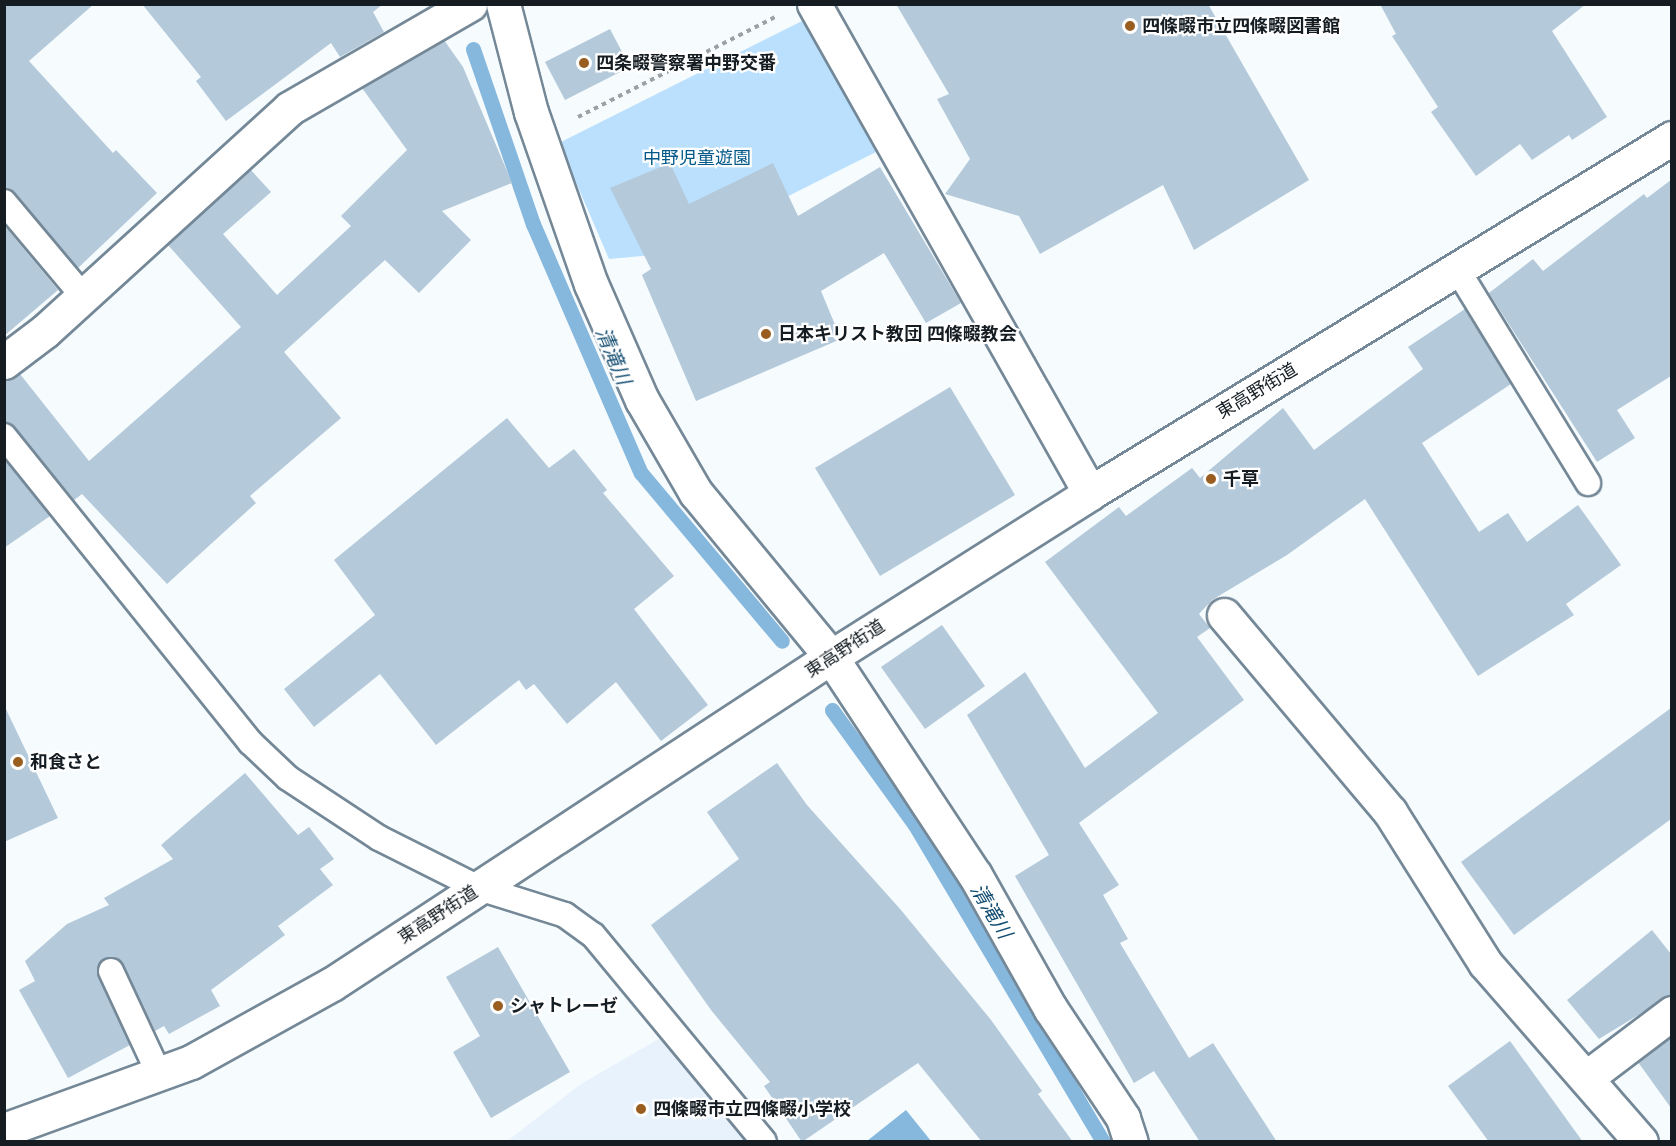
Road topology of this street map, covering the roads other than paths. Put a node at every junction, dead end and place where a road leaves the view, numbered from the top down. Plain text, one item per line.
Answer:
1 (470, 4) edge
2 (503, 4) edge
3 (814, 4) edge
4 (1671, 138) edge
5 (4, 202) edge
6 (1457, 269) junction
7 (83, 296) junction
8 (4, 362) edge
9 (4, 436) edge
10 (1588, 483) dead end
11 (1090, 493) junction
12 (1224, 615) dead end
13 (831, 657) junction
14 (479, 888) junction
15 (111, 970) dead end
16 (1671, 1012) edge
17 (159, 1074) junction
18 (1586, 1078) junction
19 (4, 1130) edge
20 (764, 1142) edge
21 (1131, 1142) edge
22 (1641, 1142) edge

1 - 7 street
2 - 13 street
3 - 11 street
4 - 6 street, 東高野街道
5 - 7 lane
6 - 10 lane
6 - 11 street, 東高野街道
7 - 8 street
9 - 14 lane
11 - 13 street, 東高野街道
12 - 18 street
13 - 14 street, 東高野街道
13 - 21 street
14 - 17 street, 東高野街道
14 - 20 lane
15 - 17 lane
16 - 18 street
17 - 19 street, 東高野街道
18 - 22 street

